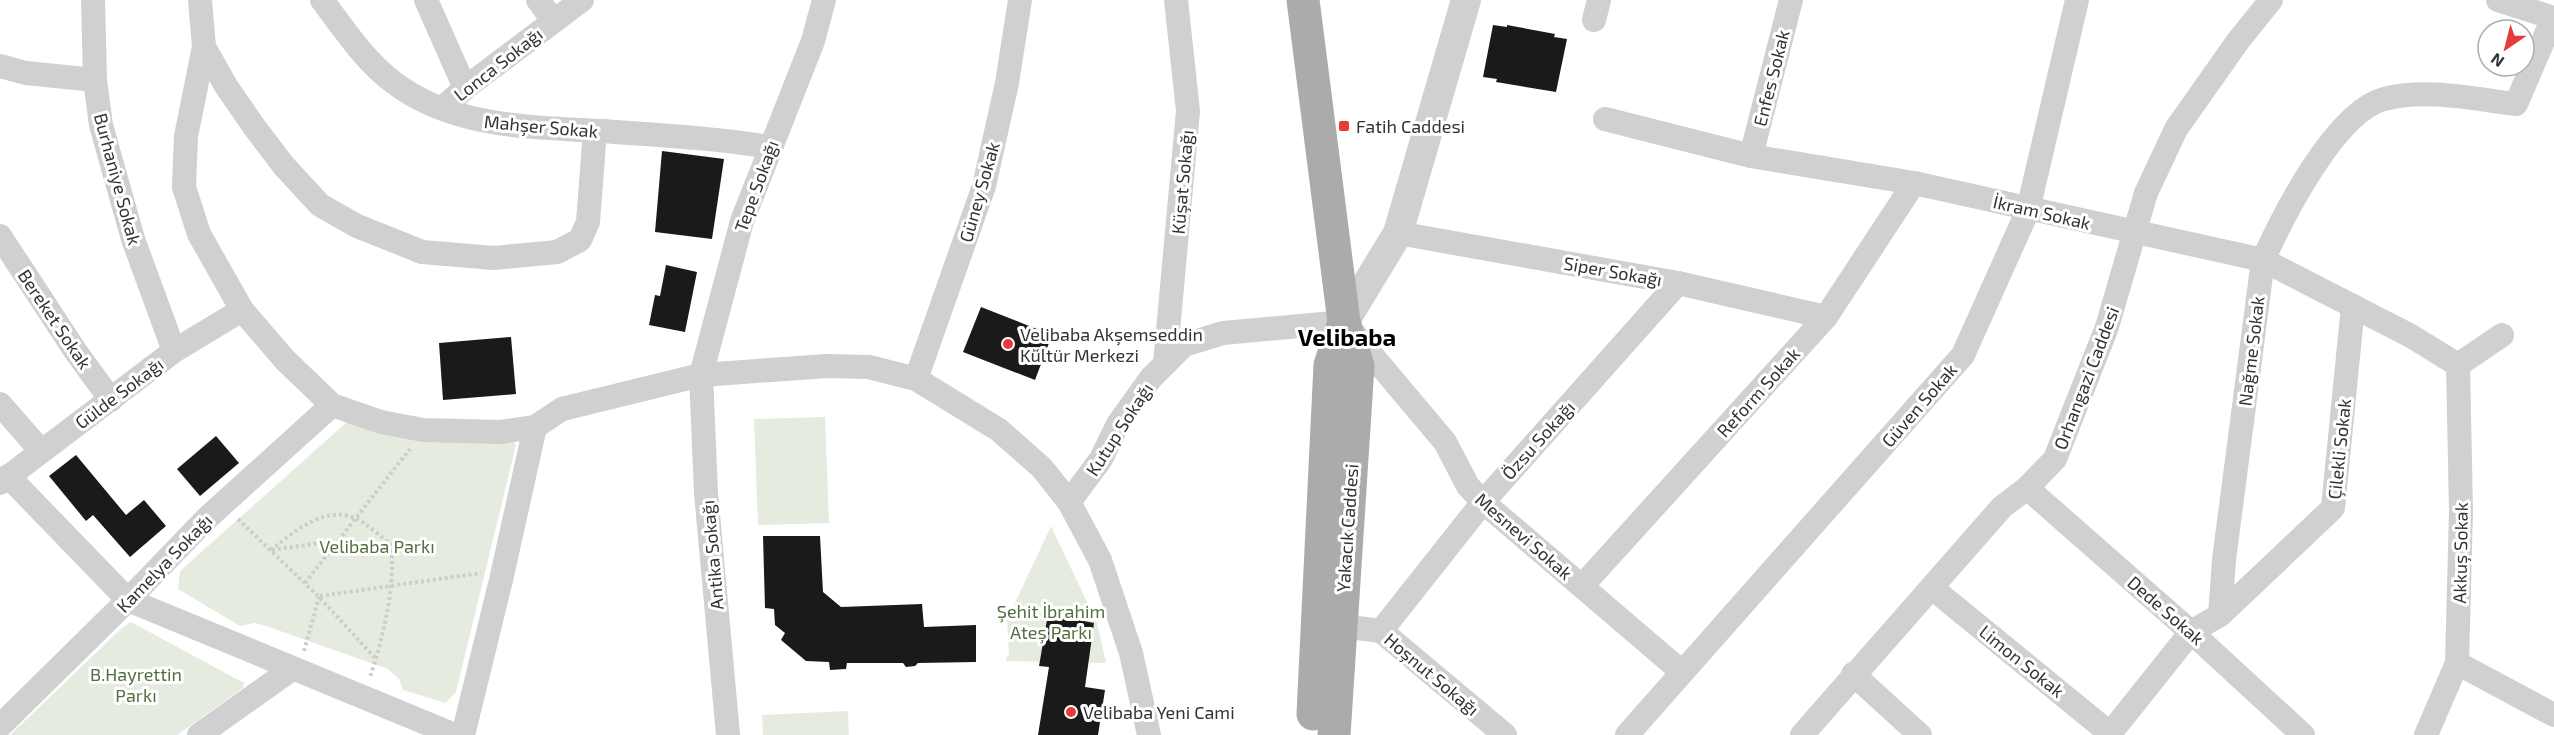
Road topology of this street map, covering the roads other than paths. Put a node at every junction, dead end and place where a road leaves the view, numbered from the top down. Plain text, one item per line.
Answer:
1 (93, 0) edge
2 (200, 0) edge
3 (322, 0) edge
4 (426, 0) edge
5 (538, 0) edge
6 (582, 0) edge
7 (824, 0) edge
8 (1020, 0) edge
9 (1176, 0) edge
10 (1303, 0) edge
11 (1466, 0) edge
12 (1791, 0) edge
13 (2077, 0) edge
14 (2271, 0) edge
15 (2498, 0) edge
16 (2554, 18) edge
17 (553, 20) junction
18 (204, 47) junction
19 (0, 66) edge
20 (95, 80) junction
21 (465, 88) junction
22 (443, 108) junction
23 (1605, 119) dead end
24 (596, 131) junction
25 (770, 147) junction
26 (1751, 156) junction
27 (1914, 183) junction
28 (2028, 210) junction
29 (1398, 233) junction
30 (2136, 233) junction
31 (0, 236) edge
32 (2263, 260) junction
33 (1678, 283) junction
34 (2353, 306) junction
35 (242, 310) junction
36 (1826, 317) junction
37 (1344, 322) junction
38 (2502, 335) dead end
39 (174, 351) junction
40 (1165, 364) junction
41 (2458, 365) junction
42 (701, 375) junction
43 (916, 379) junction
44 (111, 400) junction
45 (0, 404) edge
46 (332, 405) junction
47 (535, 427) junction
48 (41, 451) junction
49 (4, 479) edge
50 (2026, 488) junction
51 (1069, 502) junction
52 (1483, 502) junction
53 (1582, 586) junction
54 (1932, 588) junction
55 (128, 600) junction
56 (2220, 615) junction
57 (1329, 625) junction
58 (1381, 631) junction
59 (2191, 632) junction
60 (2457, 663) junction
61 (295, 670) junction
62 (1682, 672) junction
63 (1853, 674) junction
64 (2554, 715) edge
65 (0, 726) edge
66 (2110, 734) edge
67 (200, 735) edge
68 (454, 735) edge
69 (463, 735) edge
70 (728, 735) edge
71 (1149, 735) edge
72 (1312, 735) edge
73 (1334, 735) edge
74 (1505, 735) edge
75 (1627, 735) edge
76 (1802, 735) edge
77 (1920, 735) edge
78 (2303, 735) edge
79 (2426, 735) edge

1 - 20 street, Burhaniye Sokak
2 - 18 street
3 - 22 street, Mahşer Sokak
4 - 21 street
5 - 17 street
6 - 17 street, Lonca Sokağı
7 - 25 street, Tepe Sokağı
8 - 43 street, Güney Sokak
9 - 40 street, Küşat Sokağı
10 - 37 main road, Yakacık Caddesi
11 - 29 street
12 - 26 street, Enfes Sokak
13 - 28 street, Güven Sokak
14 - 30 street, Orhangazi Caddesi
15 - 16 street
16 - 32 street, Nağme Sokak
17 - 21 street, Lonca Sokağı
18 - 24 street
18 - 35 street
19 - 20 street
20 - 39 street, Burhaniye Sokak
21 - 22 street, Lonca Sokağı
22 - 24 street, Mahşer Sokak
23 - 26 street, İkram Sokak
24 - 25 street, Mahşer Sokak
25 - 42 street, Tepe Sokağı
26 - 27 street, İkram Sokak
27 - 28 street, İkram Sokak
27 - 36 street, Reform Sokak
28 - 30 street, İkram Sokak
28 - 62 street, Güven Sokak
29 - 33 street, Siper Sokağı
29 - 37 street
30 - 32 street, İkram Sokak
30 - 50 street, Orhangazi Caddesi
31 - 44 street, Bereket Sokak
32 - 34 street, İkram Sokak
32 - 56 street, Nağme Sokak
33 - 36 street, Siper Sokağı
33 - 52 street, Özsu Sokağı
34 - 41 street, İkram Sokak
34 - 56 street, Çilekli Sokak
35 - 39 street, Gülde Sokağı
35 - 46 street
36 - 53 street, Reform Sokak
37 - 40 street, Kutup Sokağı
37 - 52 street, Mesnevi Sokak
37 - 57 main road, Yakacık Caddesi
38 - 41 street
39 - 44 street, Gülde Sokağı
40 - 51 street, Kutup Sokağı
41 - 60 street, Akkuş Sokak
42 - 43 street
42 - 47 street
42 - 70 street, Antika Sokağı
43 - 51 street
44 - 48 street, Gülde Sokağı
45 - 48 street
46 - 47 street
46 - 55 street, Kamelya Sokağı
47 - 69 street
48 - 49 street, Gülde Sokağı
49 - 55 street
50 - 54 street, Orhangazi Caddesi
50 - 59 street, Dede Sokak
51 - 71 street
52 - 53 street, Mesnevi Sokak
52 - 58 street, Özsu Sokağı
53 - 62 street, Mesnevi Sokak
54 - 63 street, Orhangazi Caddesi
54 - 66 street, Limon Sokak
55 - 61 street
55 - 65 street, Kamelya Sokağı
56 - 59 street
57 - 58 street, Hoşnut Sokağı
57 - 72 main road, Yakacık Caddesi
57 - 73 main road, Yakacık Caddesi
58 - 74 street, Hoşnut Sokağı
59 - 66 street
59 - 78 street, Dede Sokak
60 - 64 street
60 - 79 street, Akkuş Sokak
61 - 67 street
61 - 68 street
62 - 75 street, Güven Sokak
63 - 76 street, Orhangazi Caddesi
63 - 77 street

